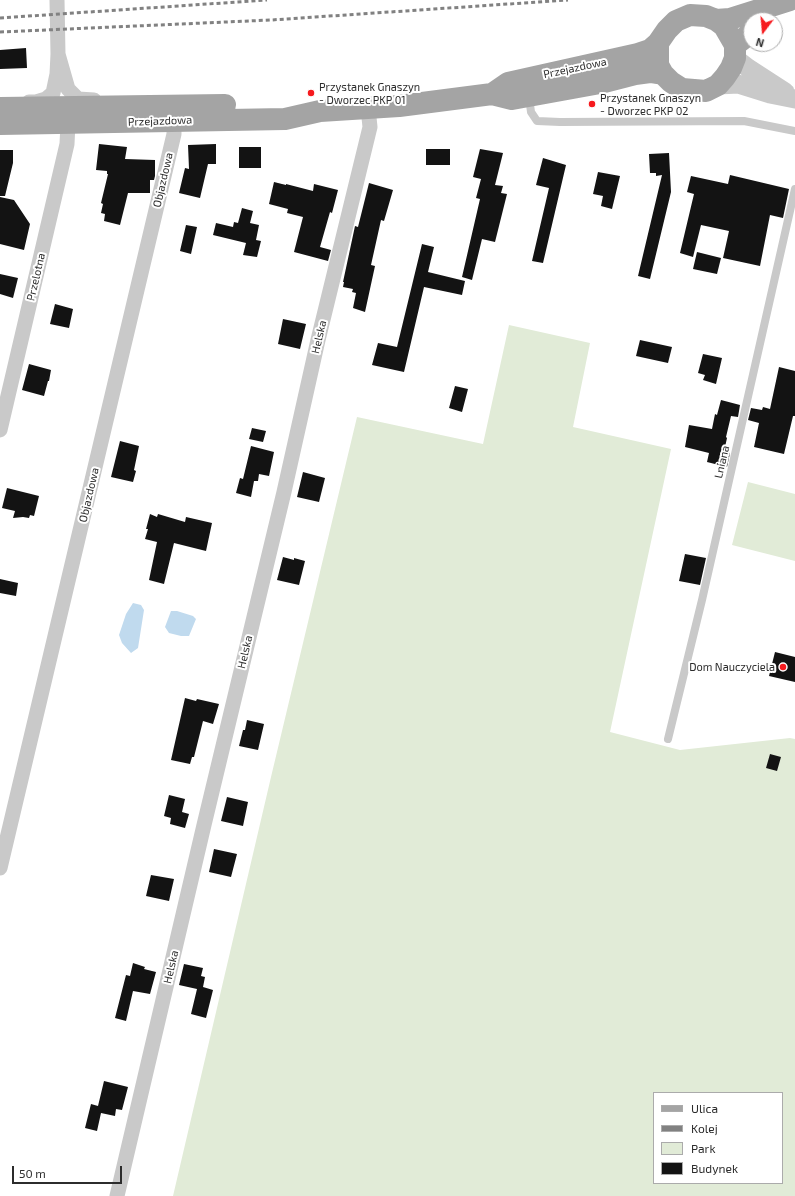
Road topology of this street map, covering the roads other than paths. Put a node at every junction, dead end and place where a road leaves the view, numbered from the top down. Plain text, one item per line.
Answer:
1 (57, 0) edge
2 (790, 0) edge
3 (795, 9) edge
4 (783, 15) edge
5 (716, 20) junction
6 (658, 43) junction
7 (740, 45) edge
8 (58, 54) junction
9 (663, 74) junction
10 (718, 85) junction
11 (492, 94) junction
12 (529, 96) junction
13 (795, 98) edge
14 (0, 102) edge
15 (227, 104) junction
16 (0, 108) edge
17 (368, 108) junction
18 (320, 111) junction
19 (174, 121) junction
20 (68, 123) junction
21 (0, 124) edge
22 (795, 131) edge
23 (795, 189) edge
24 (0, 430) edge
25 (668, 739) dead end
26 (0, 868) edge
27 (117, 1196) edge

1 - 8 street
2 - 5 main road
3 - 4 main road
5 - 6 main road
5 - 7 main road
6 - 9 main road
6 - 11 main road, Przejazdowa
7 - 10 main road
7 - 13 street
8 - 14 street
8 - 15 street
9 - 10 main road
9 - 12 main road, Przejazdowa
10 - 13 street
11 - 12 main road, Przejazdowa
11 - 17 main road, Przejazdowa
12 - 22 lane
15 - 16 main road, Przejazdowa
15 - 18 main road, Przejazdowa
17 - 18 main road, Przejazdowa
17 - 27 street, Helska
18 - 19 main road, Przejazdowa
19 - 20 main road, Przejazdowa
19 - 26 street, Objazdowa
20 - 21 main road, Przejazdowa
20 - 24 street, Przelotna
23 - 25 lane, Lniana

